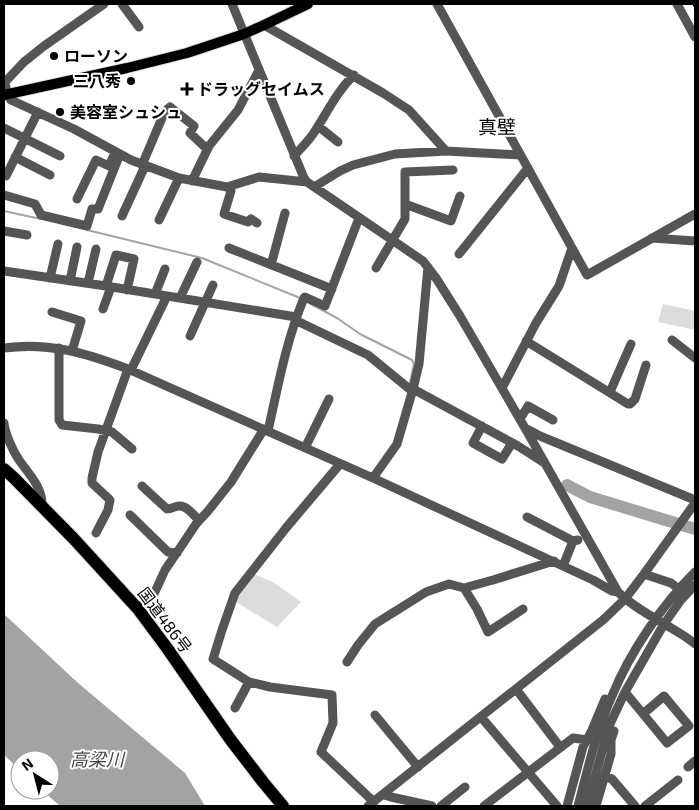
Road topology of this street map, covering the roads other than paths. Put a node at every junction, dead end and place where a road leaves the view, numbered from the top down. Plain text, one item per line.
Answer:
1 (122, 4) edge
2 (232, 4) edge
3 (308, 4) edge
4 (437, 4) edge
5 (677, 4) edge
6 (100, 5) edge
7 (264, 25) junction
8 (139, 27) dead end
9 (244, 34) junction
10 (695, 37) edge
11 (259, 70) junction
12 (354, 75) junction
13 (5, 81) edge
14 (5, 94) edge
15 (38, 112) junction
16 (318, 126) junction
17 (4, 128) edge
18 (24, 139) junction
19 (338, 142) dead end
20 (207, 149) junction
21 (446, 151) junction
22 (118, 153) junction
23 (520, 155) junction
24 (60, 156) dead end
25 (294, 156) junction
26 (10, 160) edge
27 (144, 165) junction
28 (528, 168) junction
29 (453, 170) dead end
30 (50, 175) dead end
31 (6, 176) dead end
32 (179, 178) junction
33 (192, 181) junction
34 (311, 185) junction
35 (229, 187) junction
36 (4, 195) edge
37 (460, 196) dead end
38 (77, 199) dead end
39 (405, 204) junction
40 (285, 213) dead end
41 (695, 214) edge
42 (122, 216) dead end
43 (359, 218) junction
44 (159, 220) dead end
45 (257, 223) dead end
46 (4, 231) edge
47 (27, 235) dead end
48 (652, 238) junction
49 (392, 240) junction
50 (695, 241) edge
51 (58, 244) dead end
52 (77, 247) dead end
53 (229, 248) dead end
54 (572, 248) junction
55 (96, 249) dead end
56 (459, 254) dead end
57 (197, 262) dead end
58 (271, 265) junction
59 (428, 267) junction
60 (376, 268) dead end
61 (165, 269) dead end
62 (4, 271) edge
63 (50, 278) junction
64 (70, 280) junction
65 (88, 283) junction
66 (213, 285) dead end
67 (109, 286) junction
68 (332, 289) junction
69 (127, 290) junction
70 (155, 294) junction
71 (167, 296) junction
72 (180, 298) junction
73 (205, 302) junction
74 (103, 309) dead end
75 (52, 312) dead end
76 (296, 319) junction
77 (190, 336) dead end
78 (672, 340) dead end
79 (526, 341) junction
80 (631, 344) dead end
81 (4, 348) edge
82 (59, 348) junction
83 (72, 351) junction
84 (695, 358) edge
85 (646, 365) dead end
86 (129, 370) junction
87 (502, 388) junction
88 (413, 390) junction
89 (610, 392) junction
90 (329, 399) dead end
91 (552, 420) dead end
92 (4, 424) edge
93 (523, 424) junction
94 (482, 426) junction
95 (266, 430) junction
96 (106, 431) junction
97 (512, 442) junction
98 (305, 448) junction
99 (132, 449) dead end
100 (544, 463) junction
101 (340, 464) junction
102 (4, 469) edge
103 (373, 478) junction
104 (142, 486) dead end
105 (695, 502) edge
106 (42, 506) junction
107 (130, 515) dead end
108 (527, 517) dead end
109 (199, 520) junction
110 (96, 533) dead end
111 (586, 537) junction
112 (573, 541) junction
113 (177, 553) junction
114 (554, 562) junction
115 (562, 566) junction
116 (695, 572) edge
117 (644, 574) junction
118 (695, 585) edge
119 (464, 588) junction
120 (679, 589) junction
121 (618, 592) junction
122 (625, 599) junction
123 (523, 608) dead end
124 (138, 609) junction
125 (660, 621) junction
126 (695, 644) edge
127 (348, 662) dead end
128 (620, 679) junction
129 (249, 682) junction
130 (516, 689) junction
131 (625, 692) junction
132 (619, 704) junction
133 (235, 708) dead end
134 (643, 714) junction
135 (375, 715) dead end
136 (481, 717) junction
137 (587, 740) junction
138 (560, 747) junction
139 (418, 767) junction
140 (527, 773) junction
141 (604, 776) junction
142 (678, 780) dead end
143 (465, 787) dead end
144 (384, 795) junction
145 (371, 804) edge
146 (283, 806) edge
147 (432, 806) edge
148 (441, 806) edge
149 (484, 806) edge
150 (557, 806) edge
151 (567, 806) edge
152 (578, 806) edge
153 (587, 806) edge
154 (596, 806) edge
155 (634, 806) edge
156 (645, 806) edge

1 - 8 street
2 - 9 street
3 - 7 main road
4 - 23 street
5 - 10 street
6 - 13 street
7 - 9 main road
7 - 12 street
9 - 11 street
9 - 14 main road
11 - 20 street
11 - 25 street
12 - 16 street
12 - 21 street
13 - 14 street
14 - 15 street
15 - 18 street
15 - 22 street
16 - 19 street
16 - 25 street
17 - 18 street
18 - 24 street
18 - 26 street
20 - 27 street
20 - 33 street
21 - 23 street
21 - 34 street
22 - 27 street
22 - 36 street
22 - 38 street
23 - 28 street
25 - 34 street
26 - 30 street
26 - 31 street
27 - 32 street
27 - 42 street
28 - 54 street
28 - 56 street
29 - 39 street
32 - 33 street
32 - 44 street
33 - 35 street
34 - 35 street
34 - 43 street
35 - 45 street
37 - 39 street
39 - 49 street
40 - 58 street
41 - 48 street
43 - 49 street
43 - 68 street
46 - 47 street
48 - 50 street
48 - 54 street
49 - 59 street
49 - 60 street
51 - 63 street
52 - 64 street
53 - 58 street
54 - 79 street
55 - 65 street
57 - 72 street
58 - 68 street
59 - 87 street
59 - 88 street
61 - 70 street
62 - 63 street
63 - 64 street
64 - 65 street
65 - 67 street
66 - 73 street
67 - 69 street
67 - 69 street
67 - 74 street
68 - 76 street
69 - 70 street
70 - 71 street
71 - 72 street
71 - 86 street
72 - 73 street
73 - 76 street
73 - 77 street
75 - 83 street
76 - 88 street
76 - 95 street
78 - 84 street
79 - 87 street
79 - 89 street
80 - 89 street
81 - 82 street
82 - 83 street
82 - 96 street
83 - 86 street
85 - 89 street
86 - 95 street
86 - 96 street
87 - 93 street
88 - 94 street
88 - 103 street
90 - 98 street
91 - 93 street
92 - 106 street
93 - 100 street
93 - 105 street
94 - 97 street
94 - 97 street
95 - 98 street
95 - 109 street
96 - 99 street
96 - 110 street
97 - 100 street
98 - 101 street
100 - 111 street
101 - 103 street
101 - 129 street
102 - 106 highway, 国道486号
103 - 114 street
104 - 109 street
105 - 117 street
106 - 124 highway, 国道486号
107 - 113 street
108 - 112 street
109 - 113 street
111 - 112 street
111 - 121 street
112 - 115 street
113 - 124 street
114 - 115 street
114 - 119 street
115 - 121 street
116 - 120 street
117 - 120 street
117 - 122 street
118 - 125 street
119 - 123 street
119 - 127 street
120 - 125 street
121 - 122 street
122 - 125 street
122 - 130 street
124 - 146 highway, 国道486号
125 - 126 street
125 - 128 street
125 - 131 street
128 - 137 street
128 - 152 street
129 - 133 street
129 - 145 street
130 - 136 street
130 - 138 street
131 - 132 street
131 - 134 street
132 - 141 street
132 - 153 street
134 - 134 street
135 - 139 street
136 - 139 street
136 - 140 street
137 - 138 street
137 - 151 street
138 - 140 street
139 - 144 street
140 - 149 street
140 - 150 street
141 - 154 street
141 - 155 street
142 - 156 street
143 - 148 street
144 - 145 street
144 - 147 street

